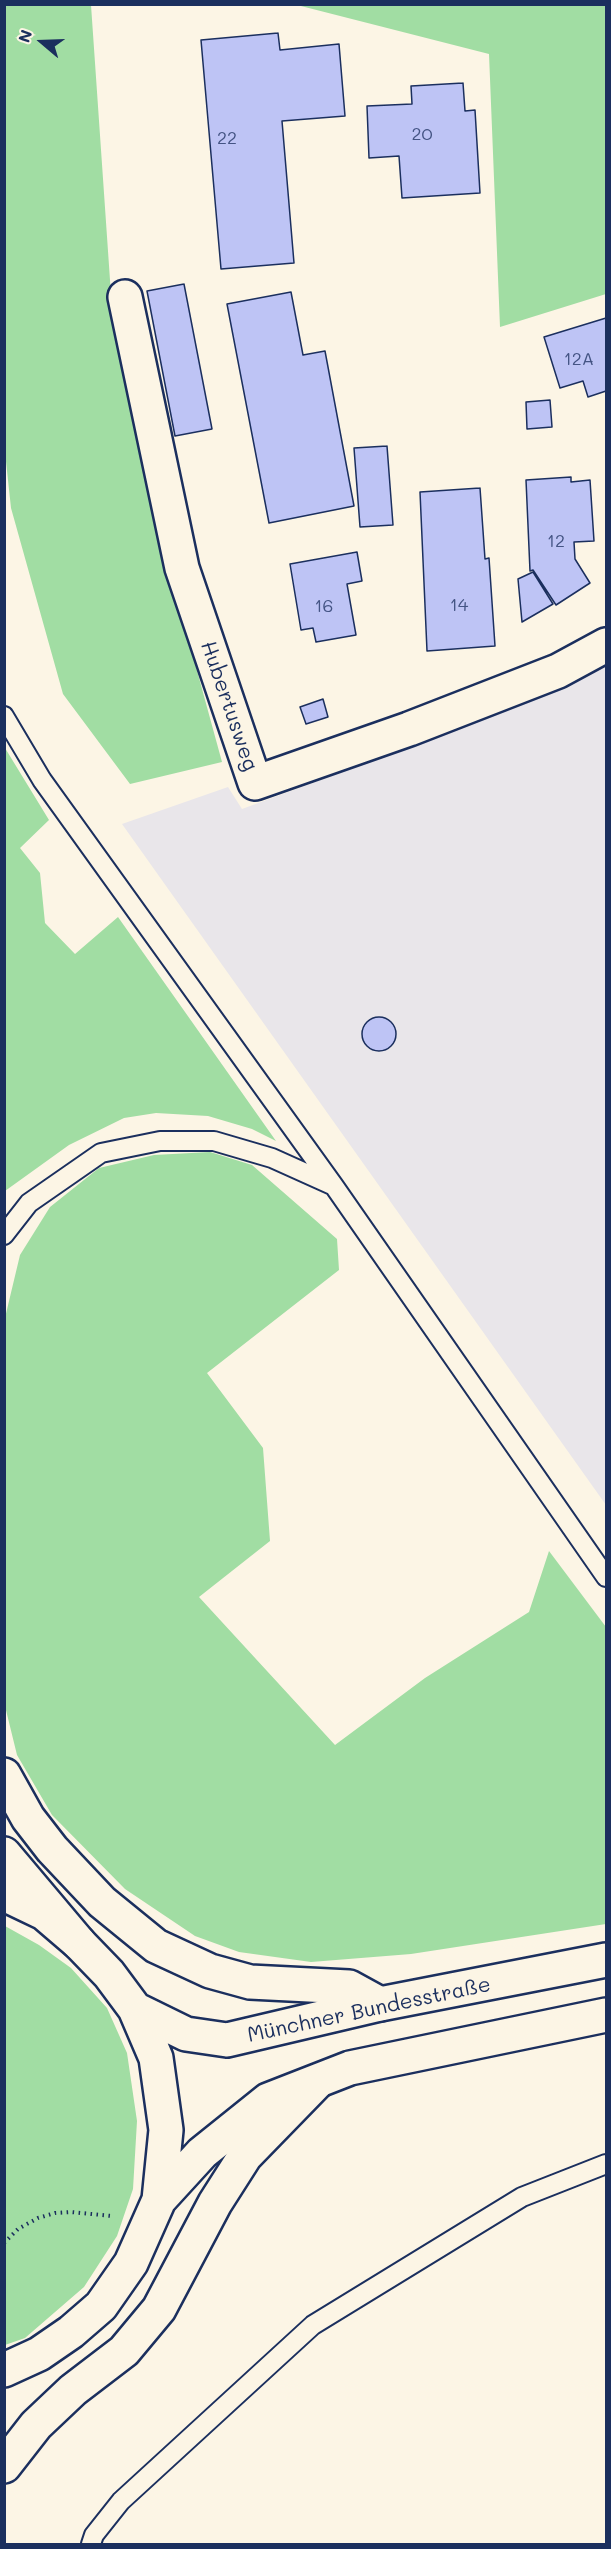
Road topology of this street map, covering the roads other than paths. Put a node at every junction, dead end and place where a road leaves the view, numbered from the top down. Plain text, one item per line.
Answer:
1 (125, 297) dead end
2 (606, 645) edge
3 (4, 716) edge
4 (334, 1186) junction
5 (4, 1235) edge
6 (606, 1577) edge
7 (4, 1774) edge
8 (4, 1854) edge
9 (4, 1894) edge
10 (79, 1943) junction
11 (606, 1960) edge
12 (380, 2004) junction
13 (135, 2009) junction
14 (606, 2015) edge
15 (316, 2083) junction
16 (606, 2164) edge
17 (159, 2200) junction
18 (4, 2370) edge
19 (4, 2466) edge
20 (91, 2544) edge

1 - 2 main road, Hubertusweg
3 - 4 lane
4 - 5 lane
4 - 6 lane
7 - 12 main road
8 - 10 main road
9 - 10 main road, Münchner Bundesstraße
10 - 13 main road, Münchner Bundesstraße
11 - 12 main road, Münchner Bundesstraße
12 - 13 main road, Münchner Bundesstraße
13 - 17 main road, Münchner Bundesstraße
14 - 15 main road, Münchner Bundesstraße
15 - 17 main road, Münchner Bundesstraße
15 - 19 main road
16 - 20 lane
17 - 18 main road, Münchner Bundesstraße

